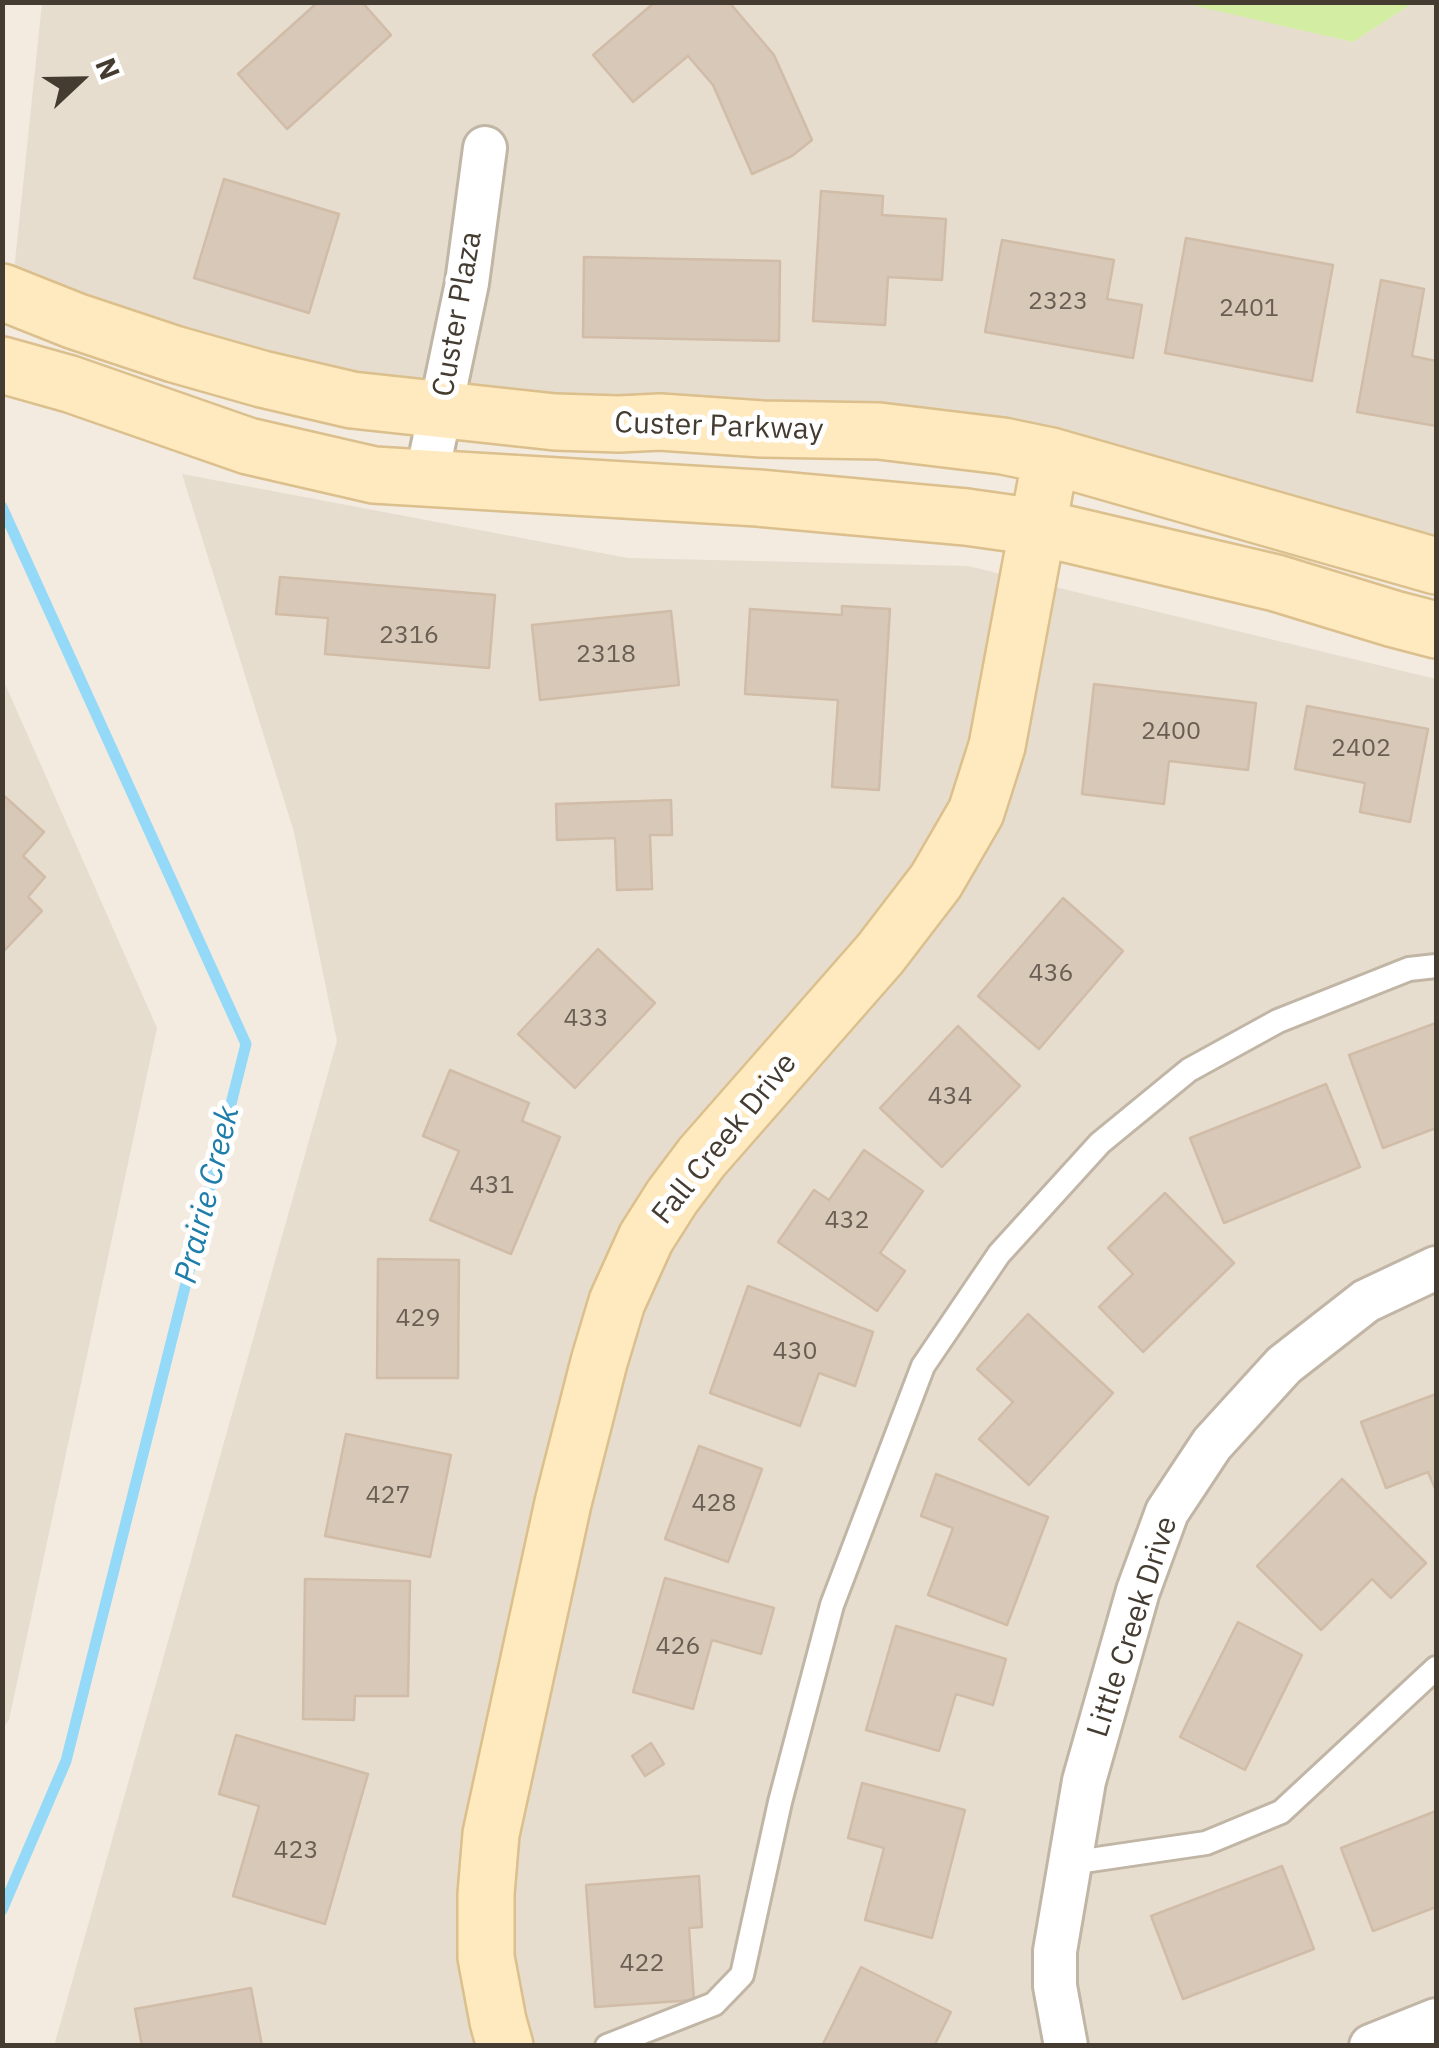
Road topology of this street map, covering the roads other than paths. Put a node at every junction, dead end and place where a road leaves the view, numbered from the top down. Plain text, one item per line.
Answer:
1 (485, 148) dead end
2 (10, 295) edge
3 (5, 366) edge
4 (441, 411) junction
5 (1052, 456) junction
6 (426, 478) junction
7 (1037, 527) junction
8 (1436, 566) edge
9 (1436, 630) edge
10 (1436, 966) edge
11 (1436, 1268) edge
12 (1436, 1668) edge
13 (1070, 1863) junction
14 (1436, 2020) edge
15 (504, 2046) edge
16 (607, 2046) edge
17 (1066, 2046) edge
18 (1372, 2046) edge

1 - 4 street, Custer Plaza
2 - 4 street, Custer Parkway
3 - 6 street
4 - 5 street, Custer Parkway
4 - 6 street, Custer Plaza
5 - 7 street, Fall Creek Drive
5 - 8 street, Custer Parkway
6 - 7 street
7 - 9 street
7 - 15 street, Fall Creek Drive
10 - 16 lane
11 - 13 street, Little Creek Drive
12 - 13 lane
13 - 17 street, Little Creek Drive
14 - 18 street

